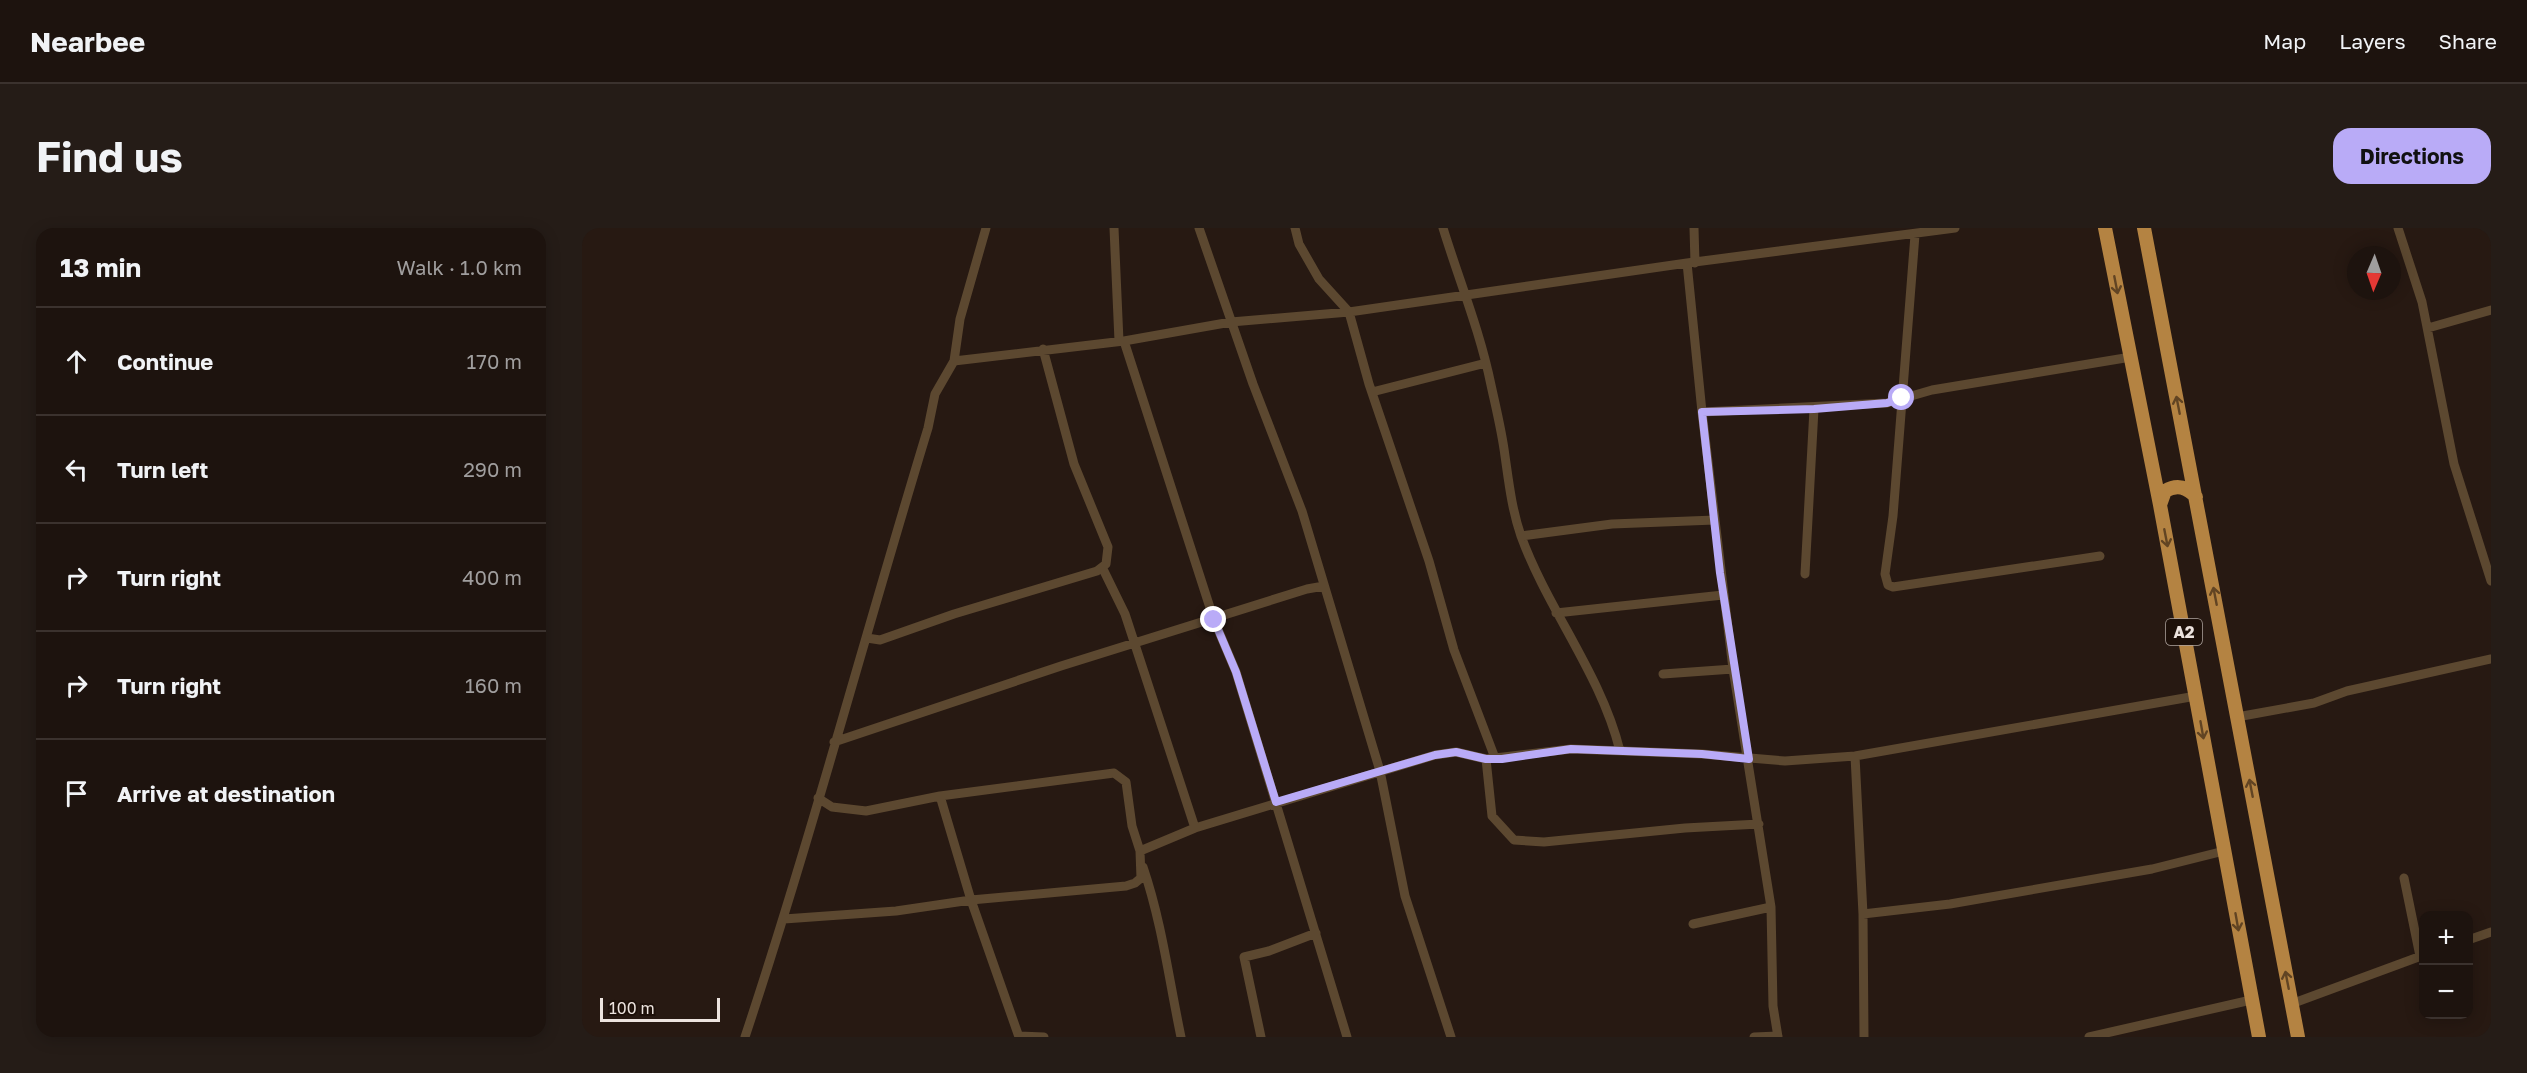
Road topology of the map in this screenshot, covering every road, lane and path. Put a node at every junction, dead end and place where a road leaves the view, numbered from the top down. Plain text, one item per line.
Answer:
1 (986, 228) edge
2 (1114, 228) edge
3 (1199, 228) edge
4 (1294, 228) edge
5 (1443, 228) edge
6 (1694, 228) edge
7 (1956, 228) edge
8 (2105, 228) edge
9 (2144, 228) edge
10 (2398, 228) edge
11 (1902, 231) edge
12 (1915, 235) junction
13 (1691, 263) junction
14 (1464, 295) junction
15 (2491, 310) edge
16 (1349, 312) junction
17 (1232, 322) junction
18 (2428, 328) junction
19 (1122, 341) junction
20 (1043, 349) junction
21 (2131, 357) junction
22 (954, 361) junction
23 (1486, 363) junction
24 (1372, 392) junction
25 (1902, 398) junction
26 (1814, 409) junction
27 (1702, 412) junction
28 (2196, 497) junction
29 (2160, 505) junction
30 (1715, 520) junction
31 (1521, 536) junction
32 (2100, 556) dead end
33 (1103, 569) junction
34 (1805, 574) dead end
35 (2491, 581) edge
36 (1324, 586) junction
37 (1723, 595) junction
38 (1556, 613) junction
39 (1214, 620) junction
40 (867, 638) junction
41 (1135, 645) junction
42 (2491, 659) edge
43 (1733, 669) junction
44 (1663, 674) dead end
45 (2196, 696) junction
46 (2237, 717) junction
47 (834, 742) junction
48 (1620, 751) junction
49 (1856, 756) junction
50 (1491, 759) junction
51 (1749, 759) junction
52 (1380, 771) junction
53 (940, 796) junction
54 (818, 798) junction
55 (1276, 802) junction
56 (1759, 824) junction
57 (1196, 828) junction
58 (1140, 851) junction
59 (2224, 851) junction
60 (1142, 865) junction
61 (2404, 878) dead end
62 (971, 900) junction
63 (1771, 907) junction
64 (1863, 914) junction
65 (784, 919) junction
66 (1693, 924) dead end
67 (2491, 932) edge
68 (1316, 933) junction
69 (2473, 939) edge
70 (2419, 943) edge
71 (2419, 957) edge
72 (2252, 1000) junction
73 (2291, 1004) junction
74 (1778, 1036) edge
75 (746, 1037) edge
76 (1019, 1037) edge
77 (1044, 1037) edge
78 (1181, 1037) edge
79 (1261, 1037) edge
80 (1347, 1037) edge
81 (1451, 1037) edge
82 (1754, 1037) edge
83 (1864, 1037) edge
84 (2089, 1037) edge
85 (2259, 1037) edge
86 (2298, 1037) edge

1 - 22 street
2 - 19 street
3 - 17 street
4 - 16 street
5 - 14 street
6 - 13 street
7 - 12 street
8 -> 21 highway, A2
28 -> 9 highway, A2
10 - 18 street
11 - 12 street
11 - 13 street
12 - 25 street
13 - 14 street
13 - 27 street
14 - 16 street
14 - 23 street
15 - 18 street
16 - 17 street
16 - 24 street
17 - 19 street
17 - 36 street
18 - 35 street
19 - 20 street
19 - 39 street
20 - 22 street
20 - 33 street
21 - 25 street
21 - 29 highway, A2
22 - 40 street
23 - 24 street
23 - 31 street
24 - 50 street
25 - 26 street
25 - 32 street
26 - 27 street
26 - 34 street
27 - 30 street
28 - 29 highway
46 -> 28 highway, A2
29 -> 45 highway, A2
30 - 31 street
30 - 37 street
31 - 38 street
33 - 40 street
33 - 41 street
36 - 39 street
36 - 52 street
37 - 38 street
37 - 43 street
38 - 48 street
39 - 41 street
39 - 55 street
40 - 47 street
41 - 47 street
41 - 57 street
42 - 46 street
43 - 44 street
43 - 51 street
45 - 49 street
45 -> 59 highway, A2
73 -> 46 highway, A2
47 - 54 street
48 - 50 street
48 - 51 street
49 - 51 street
49 - 64 street
50 - 52 street
50 - 56 street
51 - 56 street
52 - 55 street
52 - 81 street
53 - 54 street
53 - 58 street
53 - 62 street
54 - 65 street
55 - 57 street
55 - 68 street
56 - 63 street
57 - 58 street
58 - 60 street
59 - 64 street
59 -> 72 highway, A2
60 - 62 street
60 - 78 street
61 - 70 street
62 - 65 street
62 - 76 street
63 - 66 street
63 - 74 street
64 - 83 street
65 - 75 street
67 - 69 street
68 - 79 street
68 - 80 street
71 - 73 street
72 - 84 street
72 - 85 highway, A2
73 - 86 highway, A2
74 - 82 street
76 - 77 street

